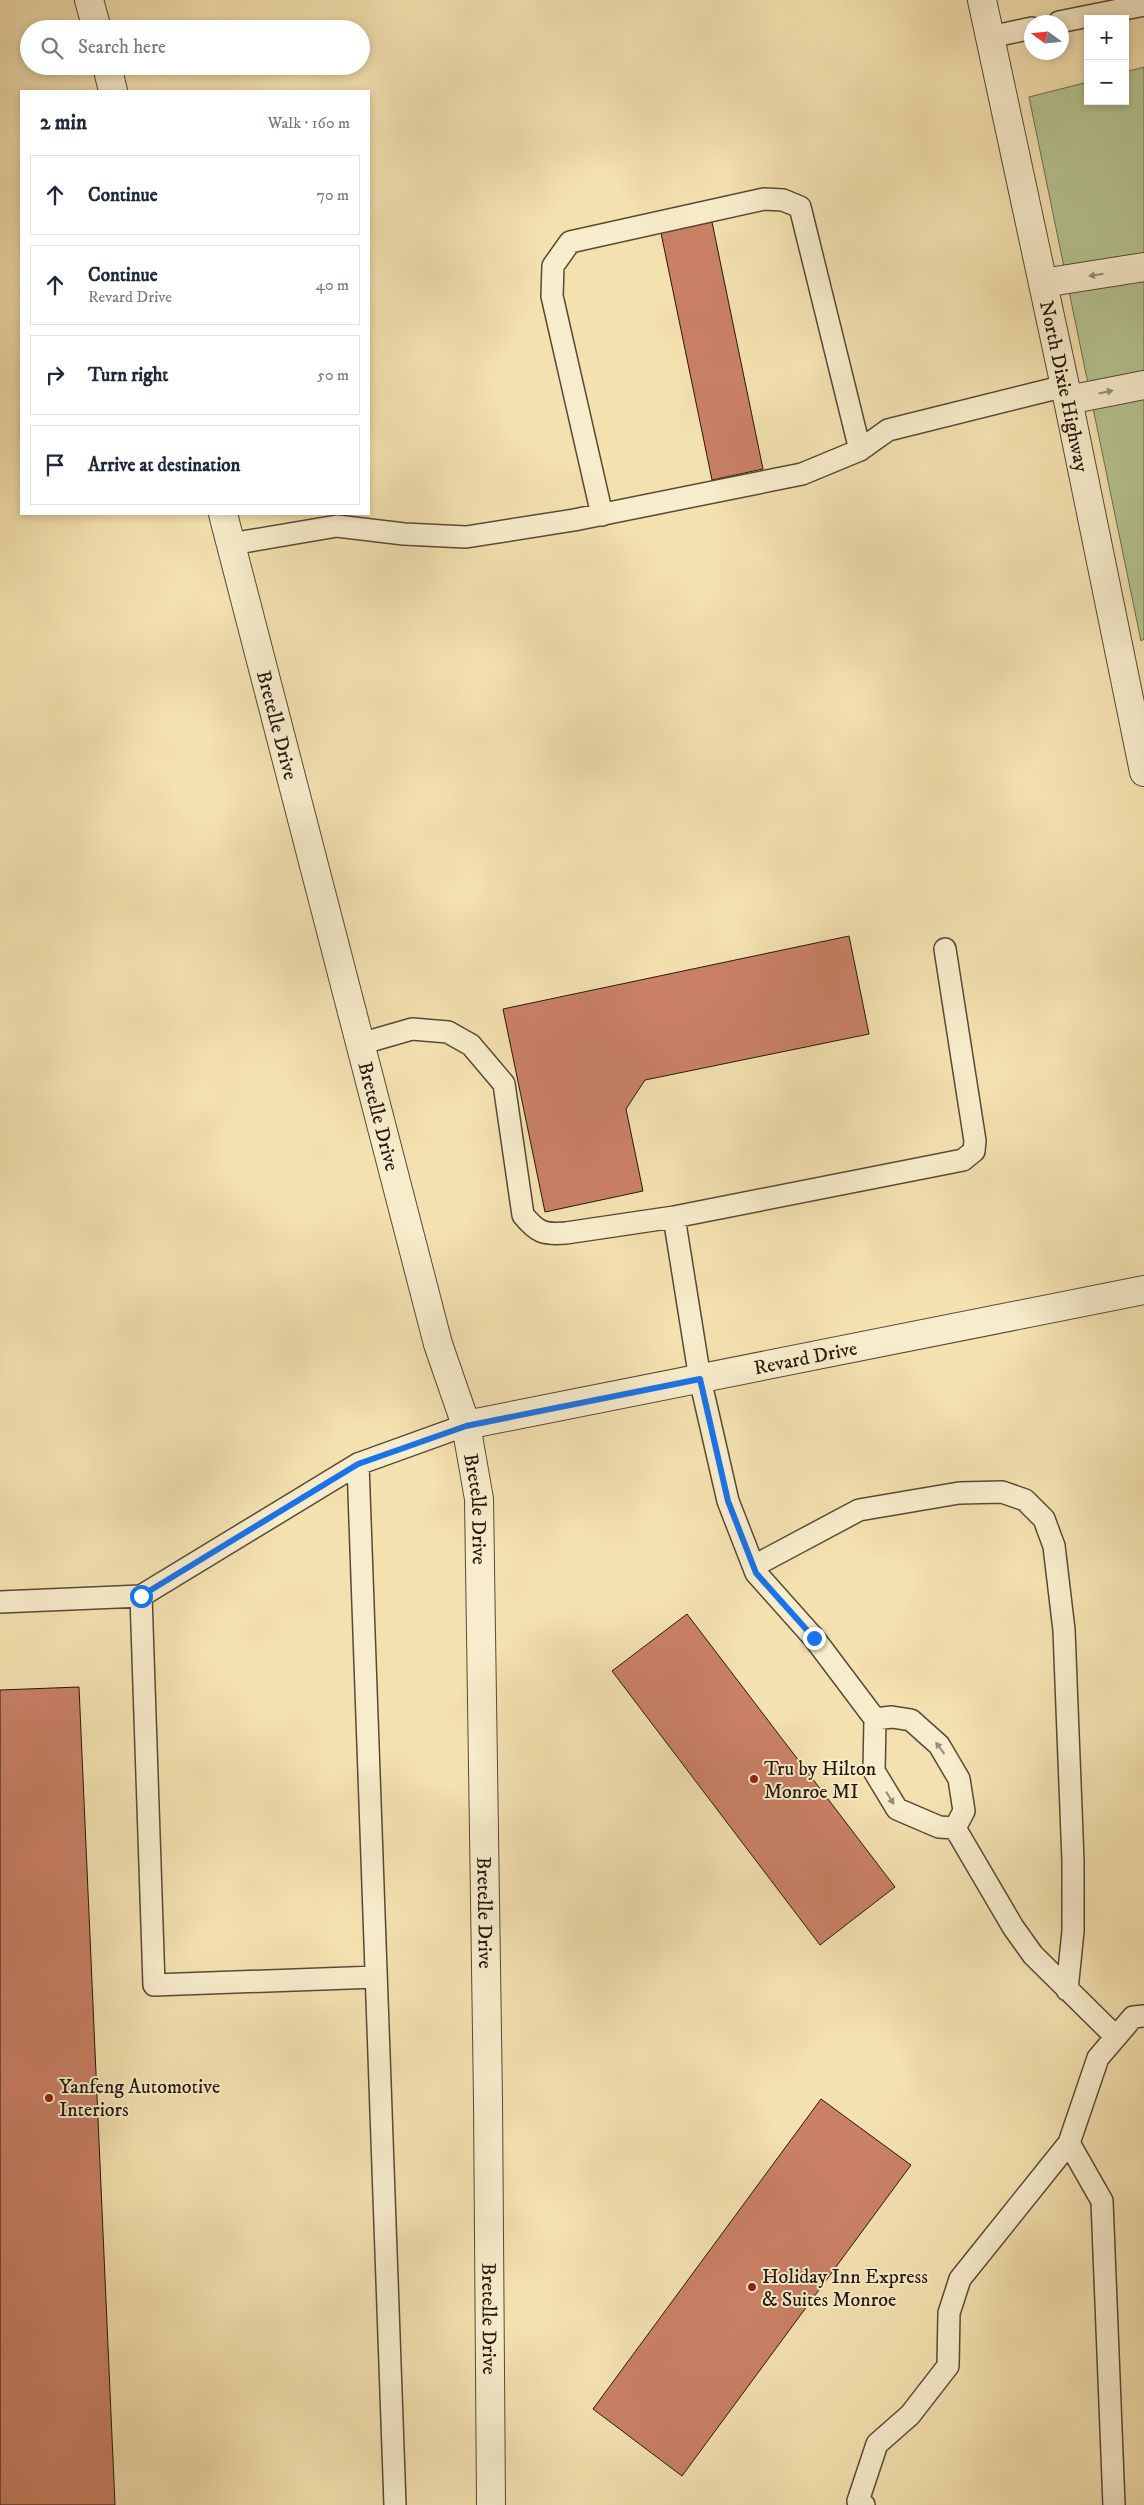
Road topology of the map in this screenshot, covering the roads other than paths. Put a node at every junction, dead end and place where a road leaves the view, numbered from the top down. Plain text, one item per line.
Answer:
1 (89, 0) edge
2 (982, 0) edge
3 (1144, 5) edge
4 (95, 20) edge
5 (1069, 20) edge
6 (1024, 30) edge
7 (990, 37) junction
8 (109, 75) edge
9 (113, 90) edge
10 (1144, 267) edge
11 (1043, 283) junction
12 (1144, 384) edge
13 (1067, 393) junction
14 (860, 450) junction
15 (223, 515) edge
16 (602, 515) junction
17 (230, 544) junction
18 (1144, 772) edge
19 (945, 950) dead end
20 (360, 1044) junction
21 (674, 1217) junction
22 (1144, 1290) edge
23 (700, 1379) junction
24 (466, 1426) junction
25 (358, 1464) junction
26 (754, 1566) junction
27 (141, 1596) junction
28 (0, 1602) edge
29 (875, 1719) junction
30 (955, 1828) junction
31 (376, 1978) junction
32 (1066, 1990) junction
33 (1144, 2016) edge
34 (1116, 2037) junction
35 (1069, 2143) junction
36 (395, 2505) edge
37 (491, 2505) edge
38 (864, 2505) edge
39 (1114, 2505) edge

1 - 4 street
2 - 7 street, North Dixie Highway
3 - 5 lane
6 - 7 lane
7 - 11 street, North Dixie Highway
8 - 9 street
10 -> 11 street
11 - 13 street, North Dixie Highway
13 -> 12 street
13 - 14 lane
13 - 18 street, North Dixie Highway
14 - 16 lane
14 - 16 lane
15 - 17 street, Bretelle Drive
16 - 17 lane
17 - 20 street, Bretelle Drive
19 - 21 lane
20 - 21 lane
20 - 24 street, Bretelle Drive
21 - 23 lane
22 - 23 street, Revard Drive
23 - 24 street, Revard Drive
23 - 26 lane
24 - 25 lane
24 - 37 street, Bretelle Drive
25 - 27 lane
25 - 31 lane
26 - 29 lane
26 - 32 lane
27 - 28 lane
27 - 31 lane
29 -> 30 lane
30 -> 29 lane
30 - 32 lane
31 - 36 lane
32 - 34 lane
33 - 34 lane
34 - 35 lane
35 - 38 lane
35 - 39 lane

